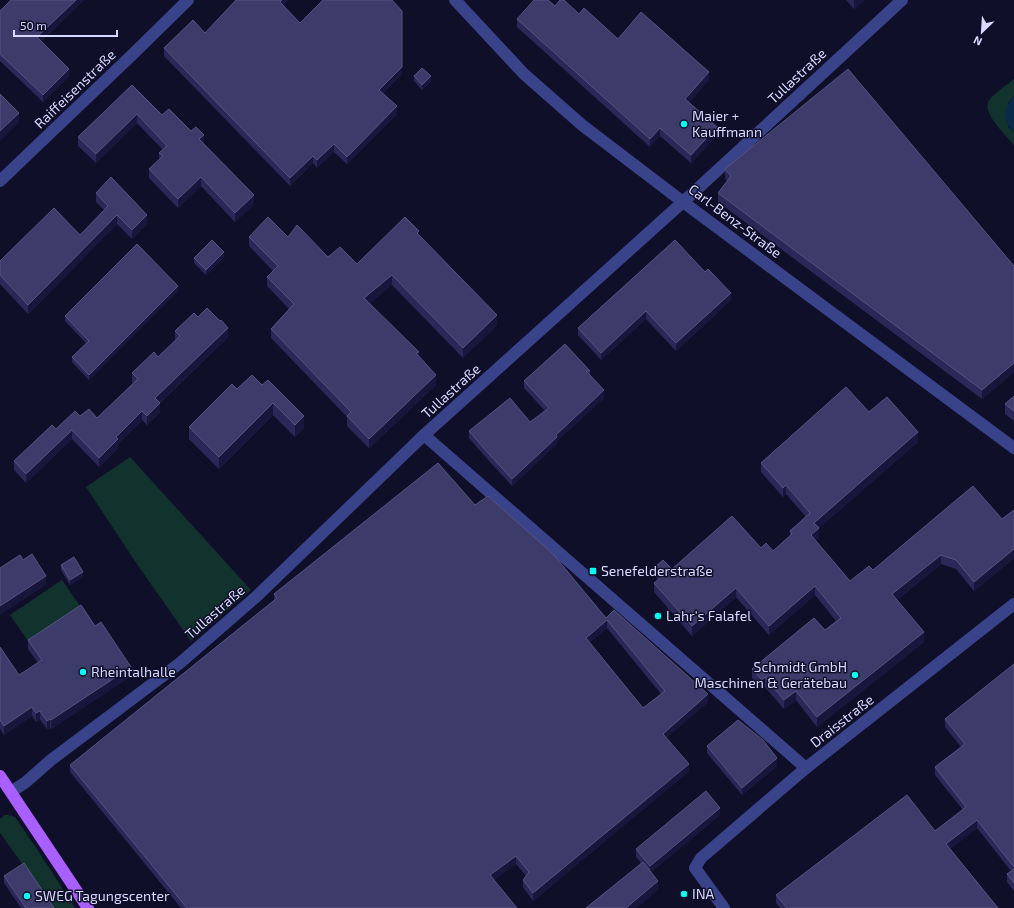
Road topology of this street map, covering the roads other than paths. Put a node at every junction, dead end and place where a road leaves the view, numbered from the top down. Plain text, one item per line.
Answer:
1 (188, 0) edge
2 (455, 0) edge
3 (902, 0) edge
4 (0, 182) edge
5 (684, 202) junction
6 (424, 435) junction
7 (1014, 448) edge
8 (1014, 604) edge
9 (806, 768) junction
10 (0, 776) edge
11 (11, 792) junction
12 (88, 908) edge
13 (724, 908) edge

1 - 4 street, Raiffeisenstraße
2 - 5 street, Carl-Benz-Straße
3 - 5 street, Tullastraße
5 - 6 street, Tullastraße
5 - 7 street, Carl-Benz-Straße
6 - 9 street
6 - 11 street, Tullastraße
8 - 9 street, Draisstraße
9 - 13 street, Draisstraße
10 - 11 main road
11 - 12 main road

